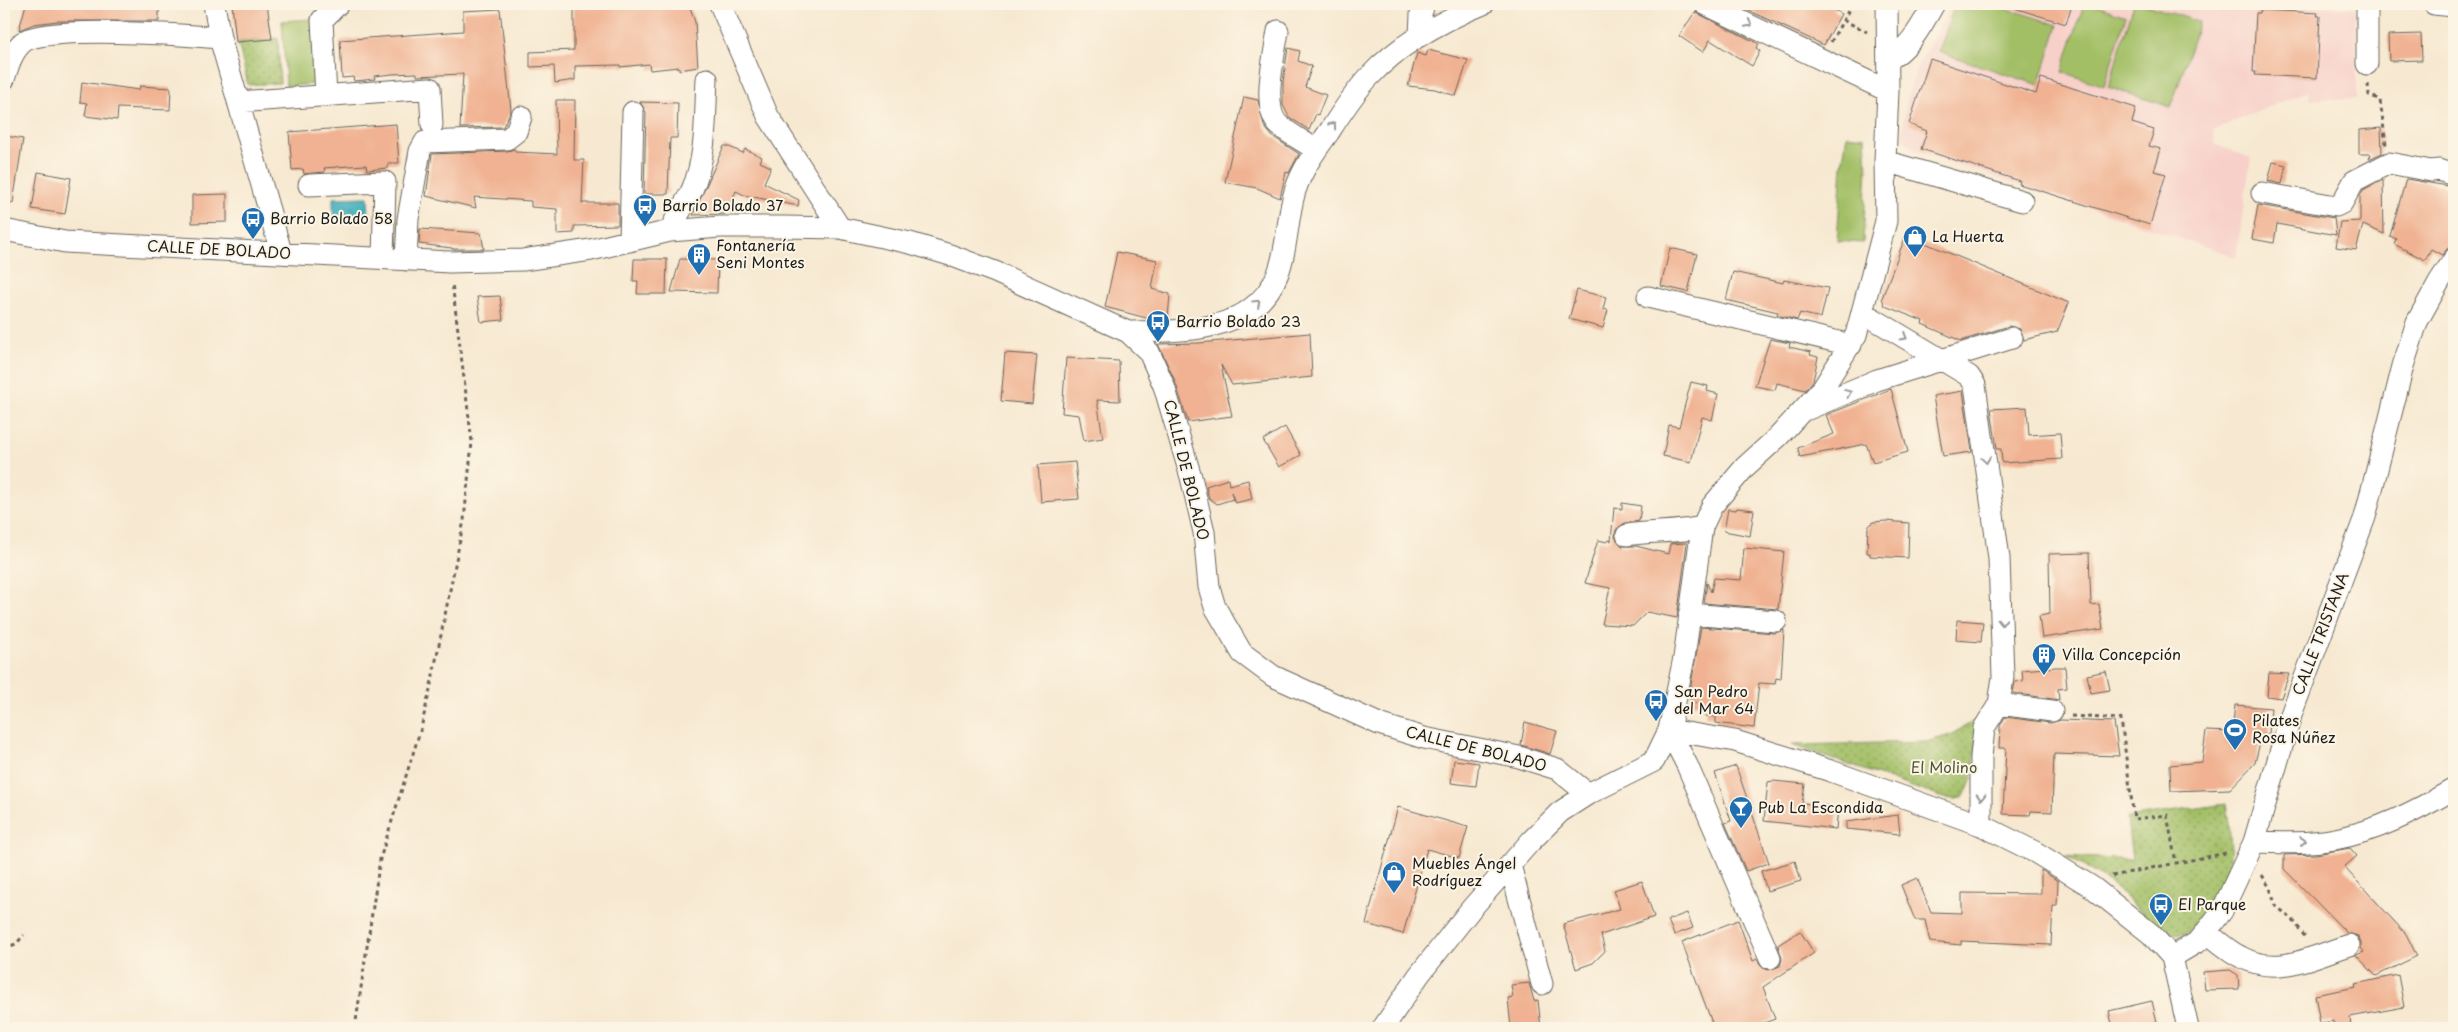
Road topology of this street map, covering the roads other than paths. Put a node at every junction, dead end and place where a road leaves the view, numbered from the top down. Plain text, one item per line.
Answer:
1 (214, 4) edge
2 (338, 4) edge
3 (720, 4) edge
4 (1424, 4) edge
5 (1483, 4) edge
6 (1705, 4) edge
7 (1887, 4) edge
8 (1934, 4) edge
9 (2367, 4) edge
10 (2434, 4) edge
11 (2454, 6) edge
12 (1278, 31) dead end
13 (1420, 36) junction
14 (220, 38) junction
15 (1888, 60) junction
16 (2367, 64) road end
17 (4, 79) edge
18 (707, 79) dead end
19 (1888, 91) junction
20 (326, 96) junction
21 (238, 102) junction
22 (633, 112) dead end
23 (521, 117) dead end
24 (432, 125) dead end
25 (1316, 150) junction
26 (1884, 161) junction
27 (2454, 175) edge
28 (309, 185) dead end
29 (2262, 193) dead end
30 (2022, 201) dead end
31 (840, 228) junction
32 (4, 230) edge
33 (670, 231) junction
34 (630, 241) junction
35 (281, 252) junction
36 (383, 258) junction
37 (2454, 259) edge
38 (406, 260) junction
39 (1648, 297) dead end
40 (1862, 312) junction
41 (1128, 332) junction
42 (2012, 338) dead end
43 (1850, 345) junction
44 (1940, 359) junction
45 (1803, 411) junction
46 (1702, 527) junction
47 (1627, 535) dead end
48 (1689, 614) junction
49 (1776, 621) dead end
50 (2000, 704) junction
51 (2052, 711) road end
52 (1669, 730) junction
53 (2454, 789) edge
54 (1588, 794) junction
55 (1980, 826) junction
56 (2250, 852) junction
57 (1510, 865) junction
58 (2206, 932) junction
59 (2349, 945) dead end
60 (2172, 956) junction
61 (1770, 958) dead end
62 (1542, 984) dead end
63 (1383, 1028) edge
64 (2188, 1028) edge

1 - 14 street
2 - 20 street
3 - 31 street
4 - 13 street
5 - 13 street, CALLE DE BOLADO
6 -> 19 street
7 - 15 street
8 - 15 street
9 - 16 street
10 - 11 street
12 - 25 street
25 -> 13 street, CALLE DE BOLADO
14 - 17 street
14 - 21 street
15 - 19 street
18 - 33 street
19 - 26 street
20 - 21 street
20 - 24 street
21 - 35 street
22 - 34 street
23 - 38 street
41 -> 25 street, CALLE DE BOLADO
26 - 30 street
26 - 40 street
27 - 29 street
28 - 36 street
31 - 33 street, CALLE DE BOLADO
31 - 41 street, CALLE DE BOLADO
32 - 35 street, CALLE DE BOLADO
33 - 34 street, CALLE DE BOLADO
34 - 38 street, CALLE DE BOLADO
35 - 36 street, CALLE DE BOLADO
36 - 38 street, CALLE DE BOLADO
37 - 56 street, CALLE TRISTANA
39 - 43 street
40 - 43 street
40 -> 44 street
41 - 54 street, CALLE DE BOLADO
42 - 44 street
43 - 45 street
45 -> 44 street
44 -> 50 street
45 - 46 street
46 - 47 street
46 - 48 street
48 - 49 street
48 - 52 street
50 - 51 street
50 -> 55 street
52 - 54 street
52 - 55 street
52 - 61 street
56 -> 53 street
54 - 57 street
55 - 60 street
56 - 58 street, CALLE TRISTANA
57 - 62 street
57 - 63 street
58 - 59 street
58 - 60 street, CALLE TRISTANA
60 - 64 street

